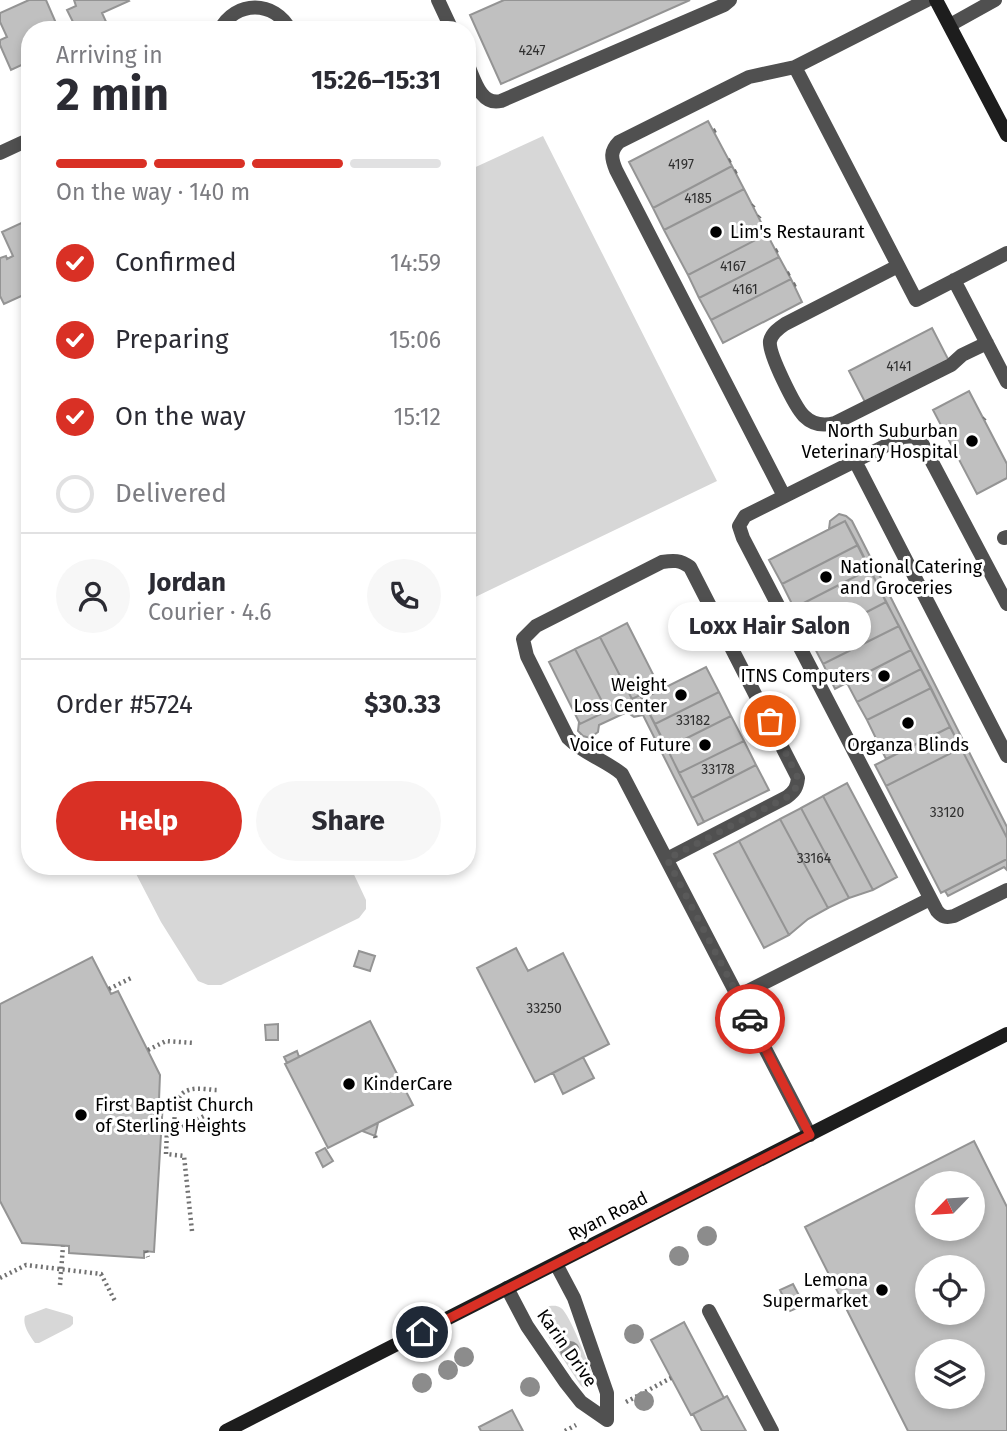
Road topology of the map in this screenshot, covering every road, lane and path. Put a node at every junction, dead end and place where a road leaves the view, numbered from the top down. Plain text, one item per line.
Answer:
1 (438, 0) edge
2 (730, 0) edge
3 (927, 0) edge
4 (936, 0) edge
5 (995, 0) edge
6 (224, 21) edge
7 (286, 21) edge
8 (448, 21) edge
9 (950, 25) junction
10 (795, 67) junction
11 (476, 82) edge
12 (1007, 135) edge
13 (21, 143) edge
14 (0, 153) edge
15 (1007, 253) edge
16 (898, 266) junction
17 (954, 280) junction
18 (986, 343) junction
19 (1007, 382) edge
20 (855, 461) junction
21 (784, 496) junction
22 (1007, 604) edge
23 (1007, 756) edge
24 (667, 859) junction
25 (1007, 890) edge
26 (930, 900) junction
27 (133, 977) dead end
28 (109, 989) dead end
29 (738, 996) junction
30 (1007, 1034) edge
31 (194, 1042) dead end
32 (148, 1050) dead end
33 (218, 1090) dead end
34 (204, 1116) dead end
35 (174, 1130) junction
36 (810, 1135) junction
37 (194, 1233) dead end
38 (62, 1246) dead end
39 (556, 1264) junction
40 (61, 1269) junction
41 (0, 1278) edge
42 (60, 1285) dead end
43 (507, 1288) junction
44 (116, 1303) dead end
45 (709, 1311) dead end
46 (671, 1378) dead end
47 (625, 1403) dead end
48 (576, 1425) dead end
49 (609, 1426) edge
50 (226, 1431) edge
51 (565, 1431) edge
52 (772, 1431) edge

1 - 8 street
2 - 11 street
3 - 10 street
4 - 9 main road
5 - 9 street
6 - 7 street
9 - 12 main road
10 - 16 street
10 - 21 street
13 - 14 street
15 - 17 street
16 - 17 street
16 - 18 street
17 - 18 street
18 - 19 street
20 - 21 street
20 - 22 street
20 - 23 street
21 - 26 street
24 - 24 street
24 - 29 street
25 - 26 street
26 - 29 street
27 - 28 path
29 - 36 street
30 - 36 main road, Ryan Road
31 - 32 path
33 - 35 path
34 - 35 path
35 - 37 path
36 - 39 main road, Ryan Road
38 - 40 path
39 - 43 main road, Ryan Road
39 - 49 street, Karin Drive
40 - 41 path
40 - 42 path
40 - 44 path
43 - 49 street, Karin Drive
43 - 50 main road, Ryan Road
45 - 52 street
46 - 47 path
48 - 51 path

